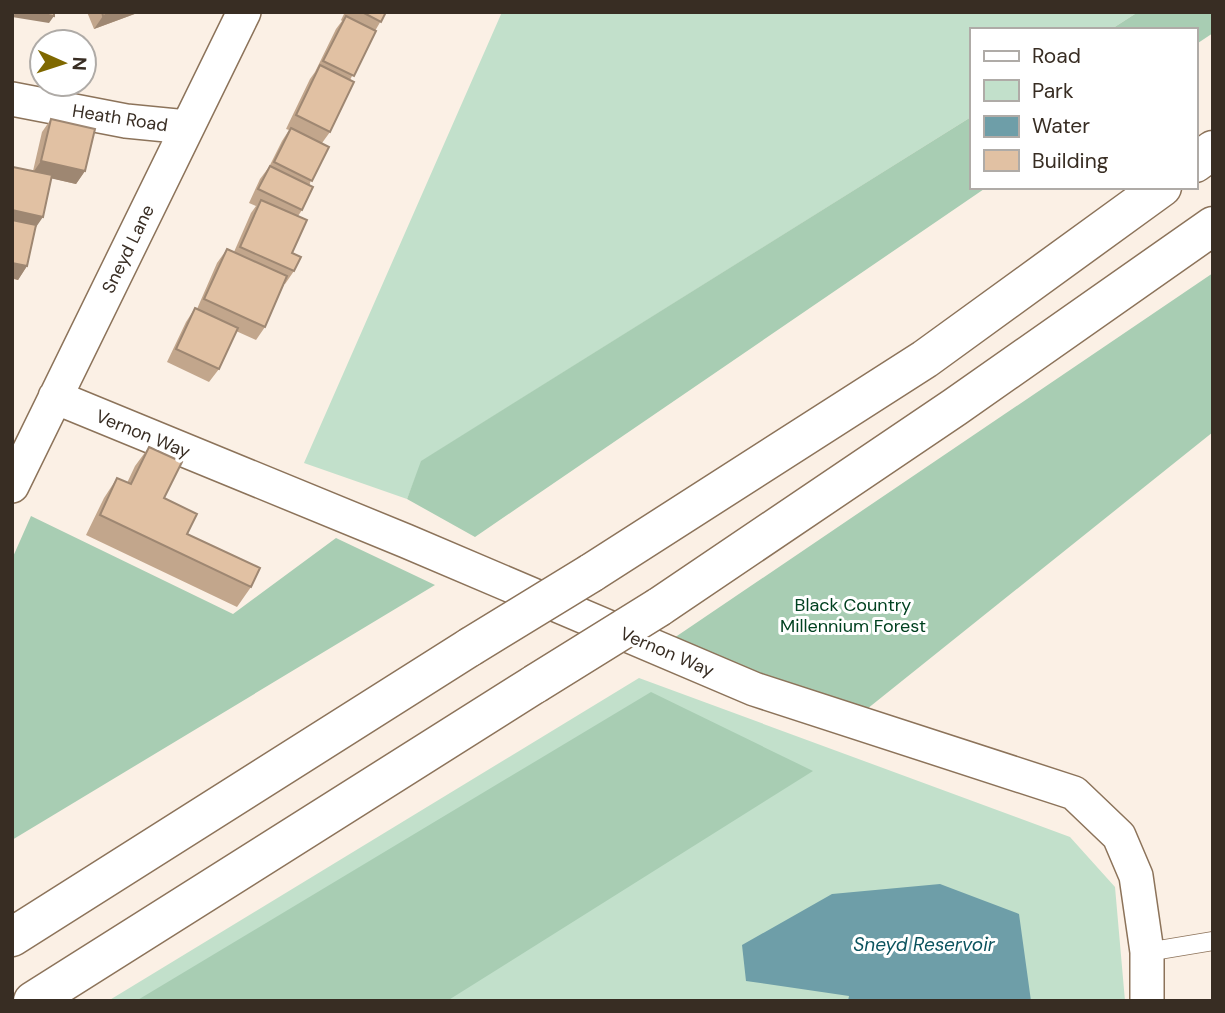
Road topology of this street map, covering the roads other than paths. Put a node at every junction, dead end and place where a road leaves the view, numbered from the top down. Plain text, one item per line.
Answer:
1 (244, 12) edge
2 (12, 99) edge
3 (187, 127) junction
4 (1213, 150) edge
5 (1197, 162) edge
6 (1159, 189) edge
7 (1213, 226) edge
8 (55, 397) junction
9 (12, 486) edge
10 (12, 937) edge
11 (1213, 941) edge
12 (1147, 952) junction
13 (33, 1001) edge
14 (1147, 1001) edge

1 - 3 street, Sneyd Lane
2 - 3 street, Heath Road
3 - 8 street, Sneyd Lane
4 - 5 highway
6 - 10 highway, bridge
7 - 13 highway, bridge
8 - 9 street, Sneyd Lane
8 - 12 street, Vernon Way
11 - 12 lane
12 - 14 street, Vernon Way

